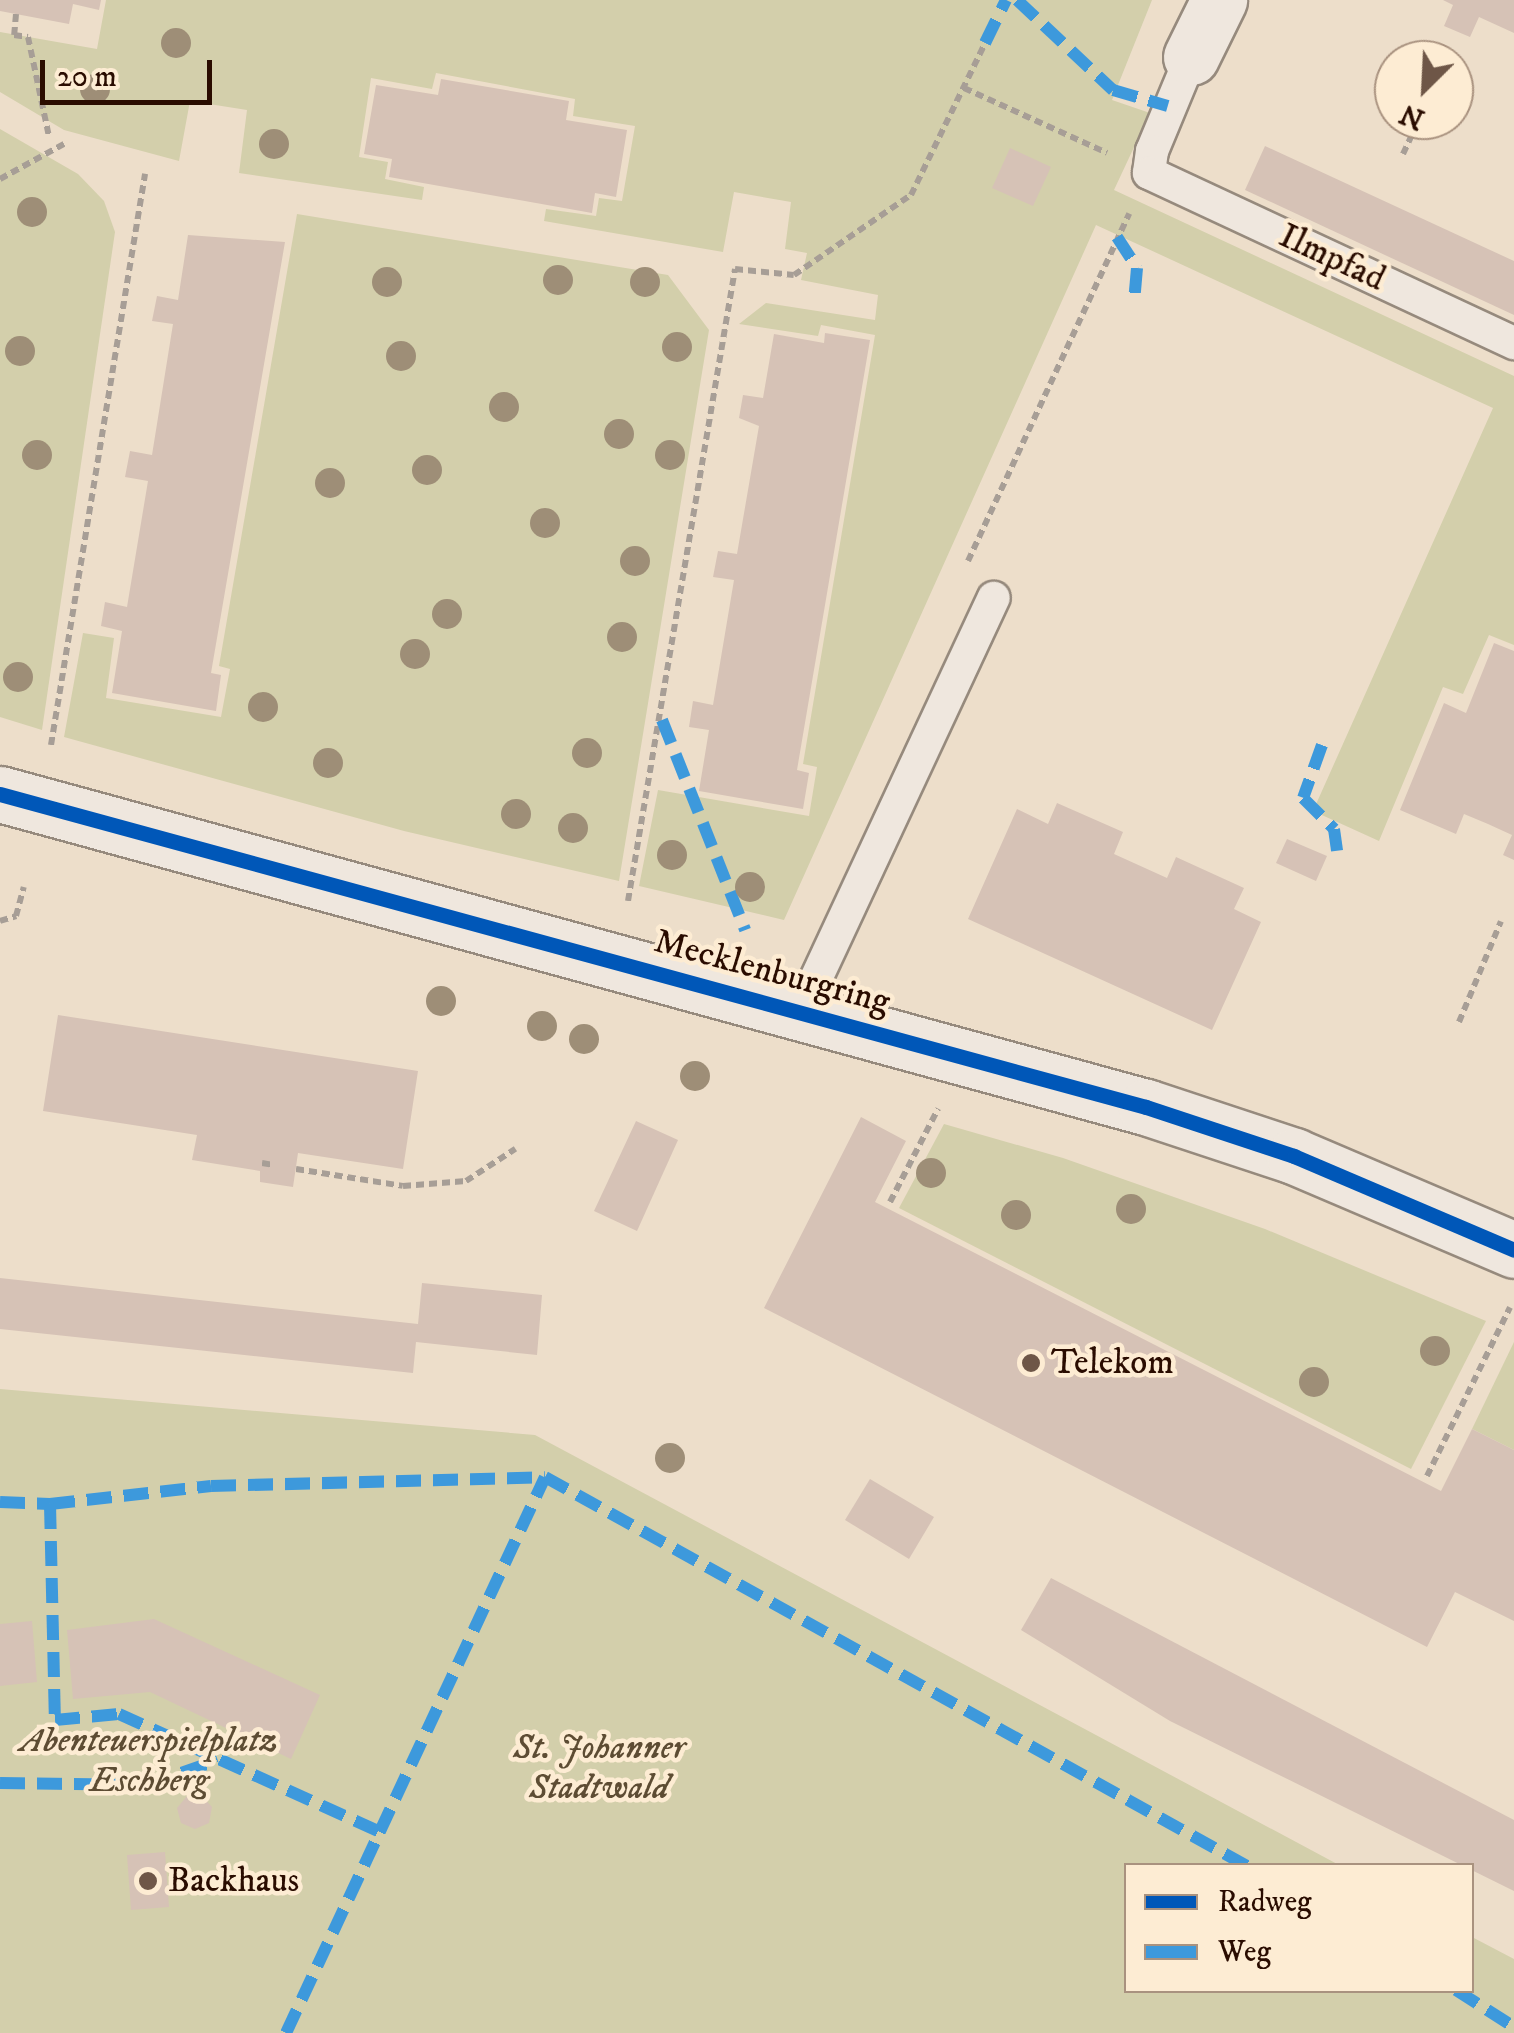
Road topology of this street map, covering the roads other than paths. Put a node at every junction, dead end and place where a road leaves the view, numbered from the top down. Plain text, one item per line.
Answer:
1 (1219, 0) edge
2 (1191, 57) joint
3 (1514, 343) edge
4 (994, 598) dead end
5 (0, 794) edge
6 (801, 1011) junction
7 (1514, 1250) edge

1 - 2 street
2 - 3 lane, Ilmpfad
4 - 6 lane
5 - 6 street, Mecklenburgring
6 - 7 street, Mecklenburgring

